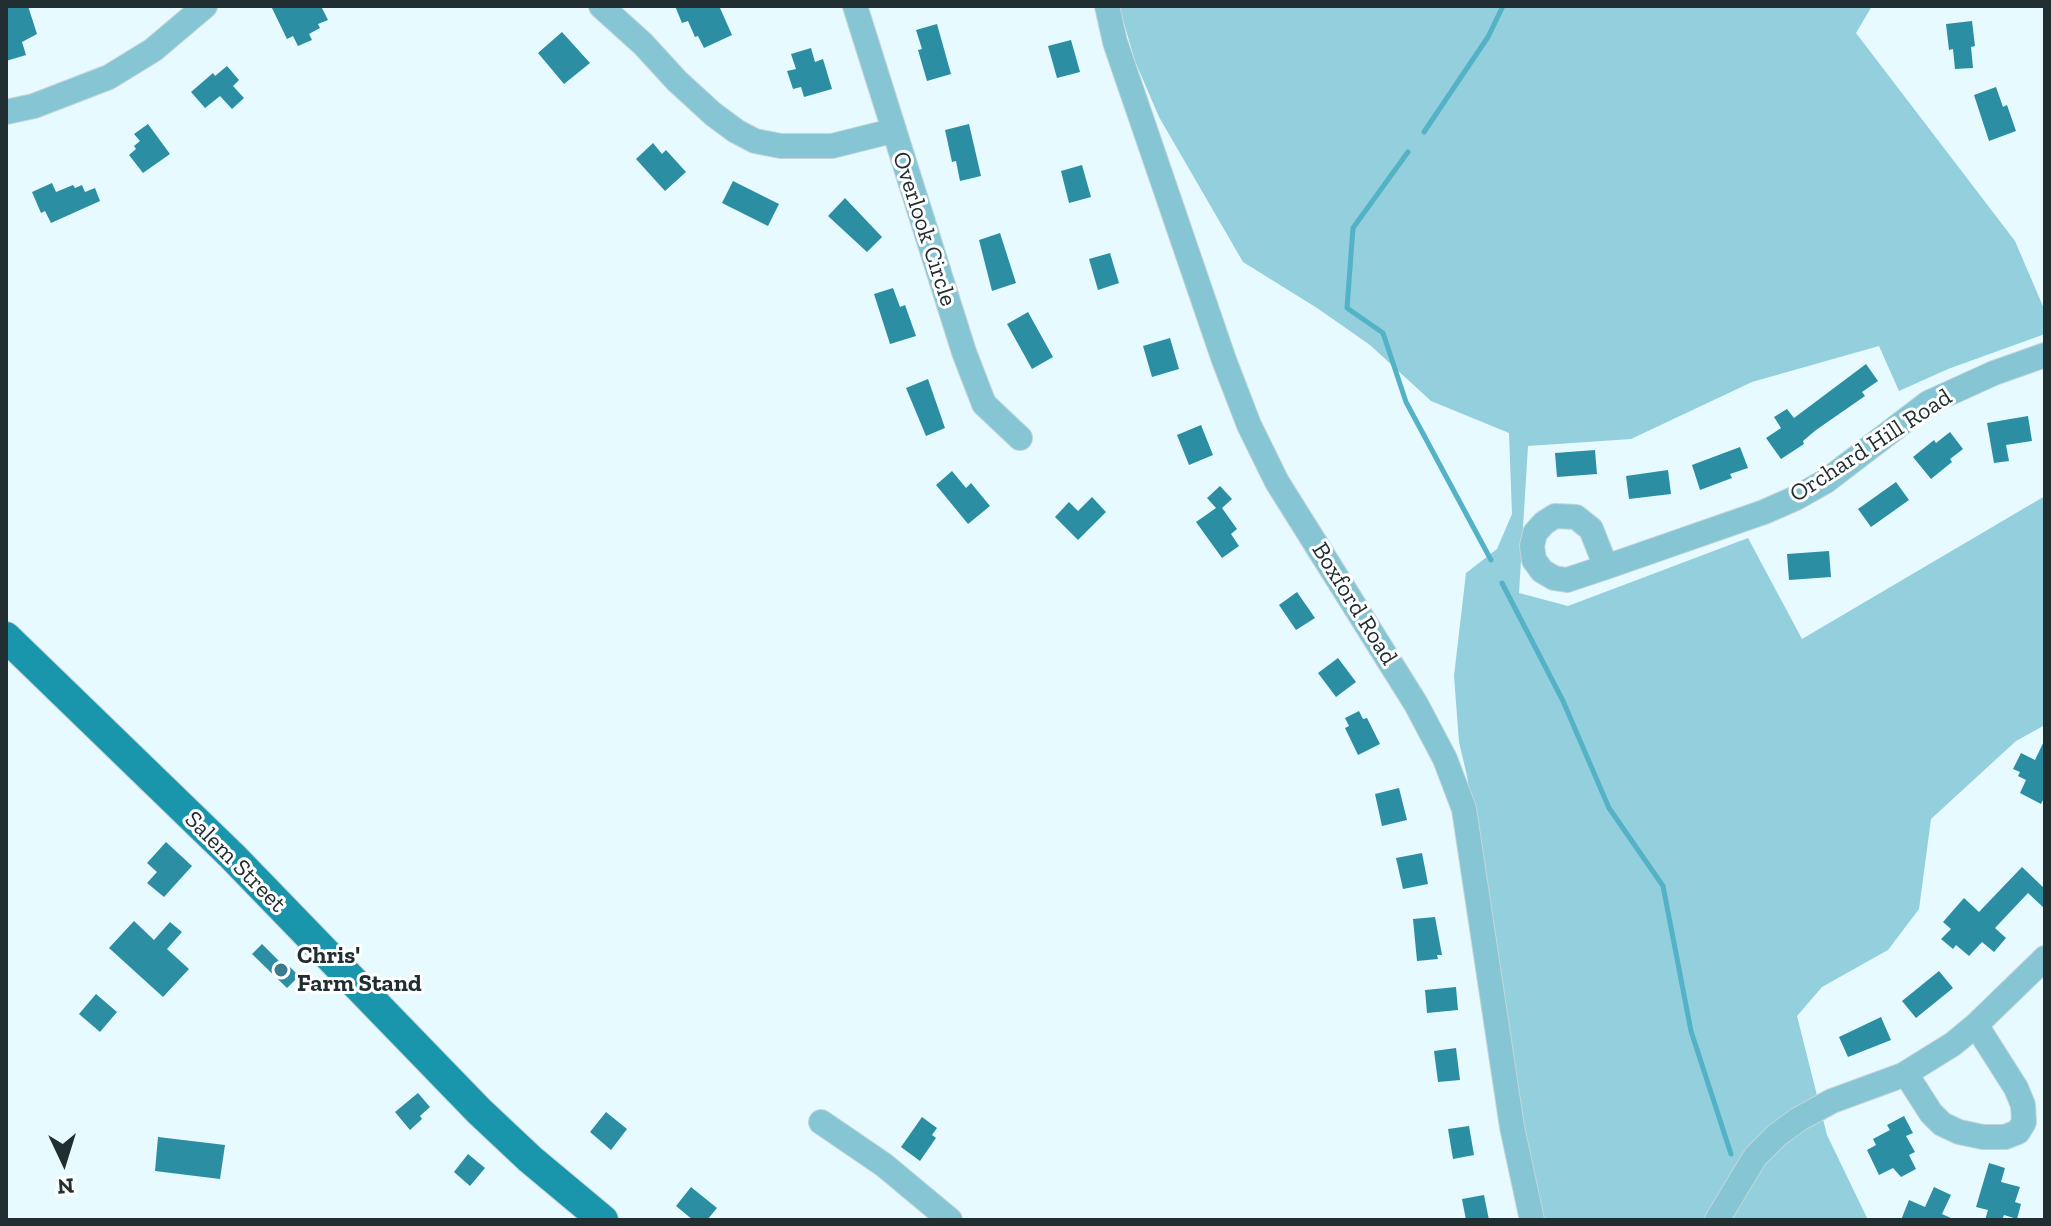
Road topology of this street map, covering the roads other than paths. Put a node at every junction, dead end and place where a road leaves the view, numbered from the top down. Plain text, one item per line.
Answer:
1 (205, 6) edge
2 (601, 6) edge
3 (855, 6) edge
4 (1107, 6) edge
5 (6, 112) edge
6 (892, 131) junction
7 (2045, 355) edge
8 (1020, 438) dead end
9 (1606, 567) dead end
10 (6, 637) edge
11 (2045, 958) edge
12 (1976, 1025) junction
13 (1906, 1074) junction
14 (821, 1122) dead end
15 (603, 1220) edge
16 (950, 1220) edge
17 (1532, 1220) edge
18 (1717, 1220) edge

1 - 5 street
2 - 6 street
3 - 6 street, Overlook Circle
4 - 17 street, Boxford Road
6 - 8 street, Overlook Circle
7 - 9 street, Orchard Hill Road
10 - 15 main road, Salem Street
11 - 12 street
12 - 13 street
12 - 13 street
13 - 18 street
14 - 16 street

